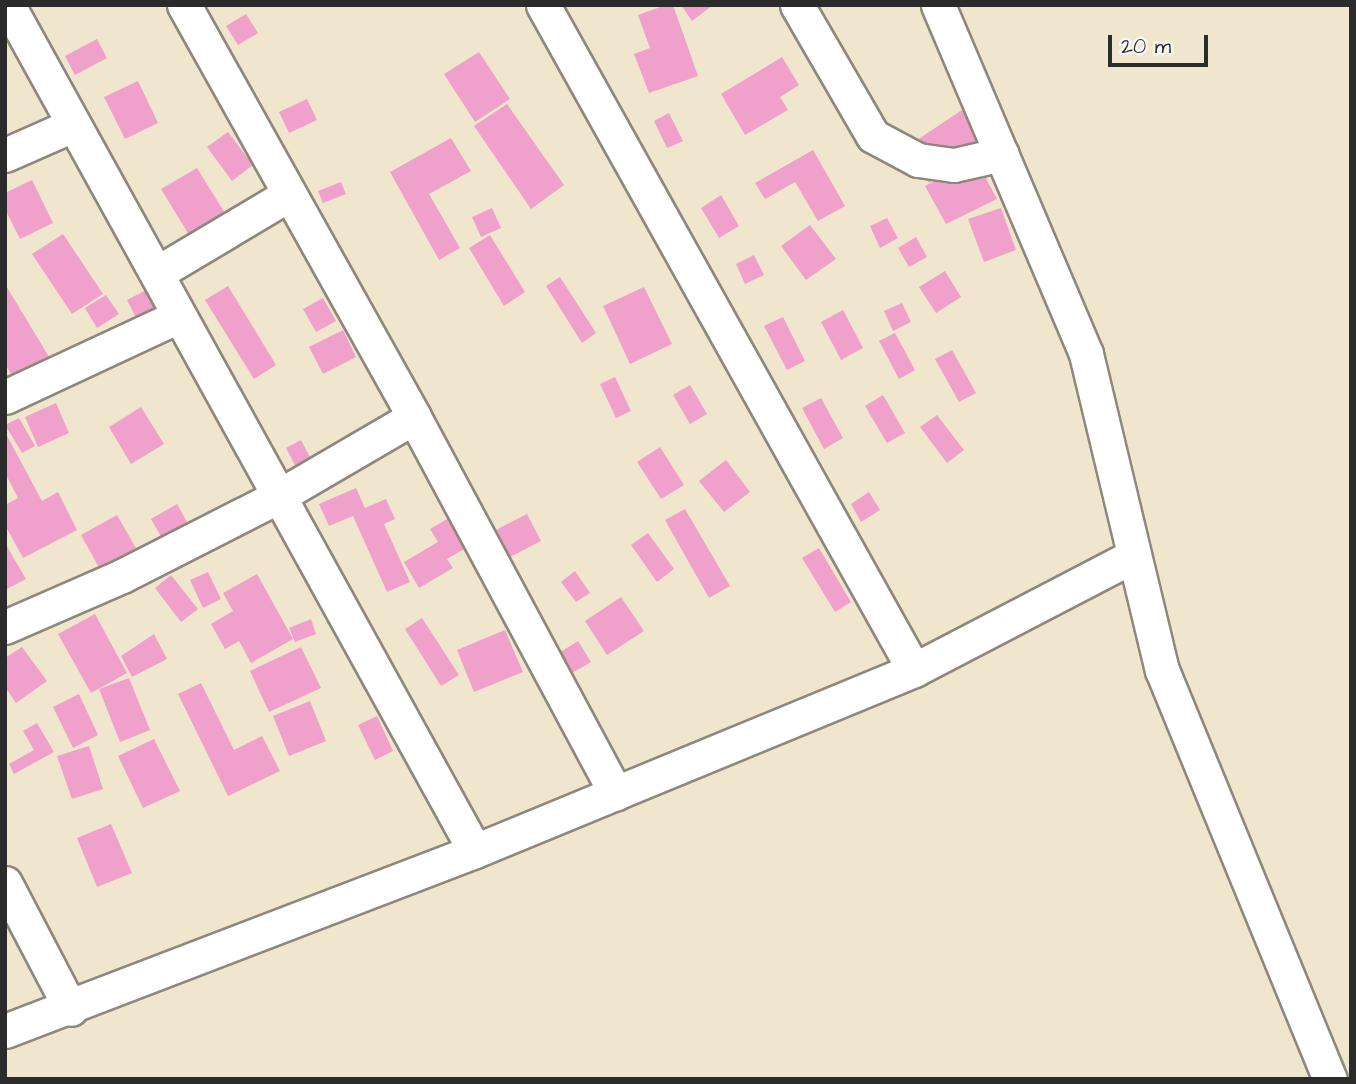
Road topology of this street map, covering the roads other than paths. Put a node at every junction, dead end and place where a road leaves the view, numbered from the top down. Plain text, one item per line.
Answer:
1 (8, 5) edge
2 (184, 5) edge
3 (543, 5) edge
4 (797, 5) edge
5 (937, 5) edge
6 (73, 125) junction
7 (1002, 154) junction
8 (5, 155) edge
9 (288, 195) junction
10 (157, 273) junction
11 (179, 316) junction
12 (5, 397) edge
13 (414, 417) junction
14 (279, 496) junction
15 (1133, 556) junction
16 (5, 627) edge
17 (914, 670) junction
18 (616, 793) junction
19 (475, 851) junction
20 (5, 883) edge
21 (71, 1009) junction
22 (5, 1031) edge
23 (1330, 1079) edge

1 - 6 street
2 - 9 street
3 - 17 street
4 - 7 street
5 - 7 street
6 - 8 street
6 - 10 street
7 - 15 street
9 - 10 street
9 - 13 street
10 - 11 street
11 - 12 street
11 - 14 street
13 - 14 street
13 - 18 street
14 - 16 street
14 - 19 street
15 - 17 street
15 - 23 street
17 - 18 street
18 - 19 street
19 - 21 street
20 - 21 street
21 - 22 street

